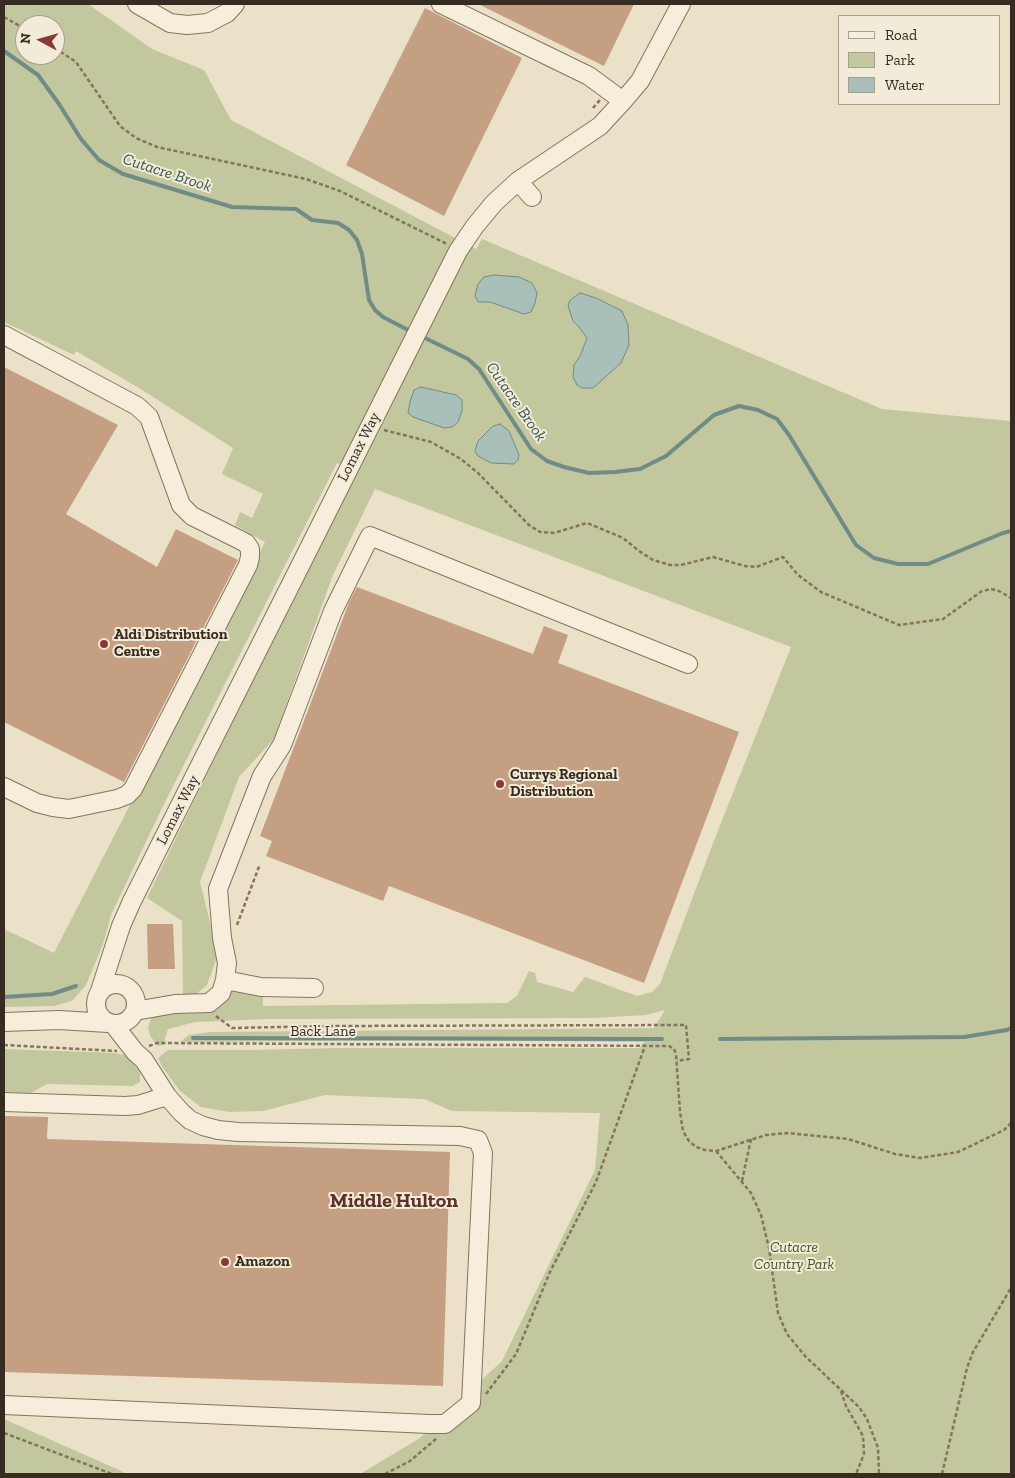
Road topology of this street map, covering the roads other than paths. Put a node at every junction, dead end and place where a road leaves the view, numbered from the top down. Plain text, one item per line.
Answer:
1 (137, 4) edge
2 (235, 4) edge
3 (441, 4) edge
4 (681, 4) edge
5 (623, 101) junction
6 (518, 181) junction
7 (532, 197) dead end
8 (4, 335) edge
9 (688, 664) dead end
10 (4, 787) edge
11 (114, 950) junction
12 (225, 980) junction
13 (314, 988) dead end
14 (130, 990) junction
15 (98, 997) junction
16 (175, 1004) junction
17 (134, 1014) junction
18 (59, 1020) junction
19 (4, 1022) edge
20 (111, 1024) junction
21 (140, 1054) junction
22 (167, 1096) junction
23 (4, 1102) edge
24 (4, 1405) edge

1 - 2 street
3 - 5 street
4 - 5 street, Lomax Way
5 - 6 street, Lomax Way
6 - 7 street
6 - 11 street, Lomax Way
8 - 10 street
9 - 12 street
11 - 14 street, Lomax Way
11 - 15 street, Lomax Way
12 - 13 street
12 - 16 street
14 - 15 street
14 - 16 street
14 - 17 street
15 - 18 street
15 - 20 street
16 - 17 street
17 - 20 street
17 - 21 street
18 - 19 street
18 - 20 street
20 - 21 street
21 - 22 street
22 - 23 street
22 - 24 street

